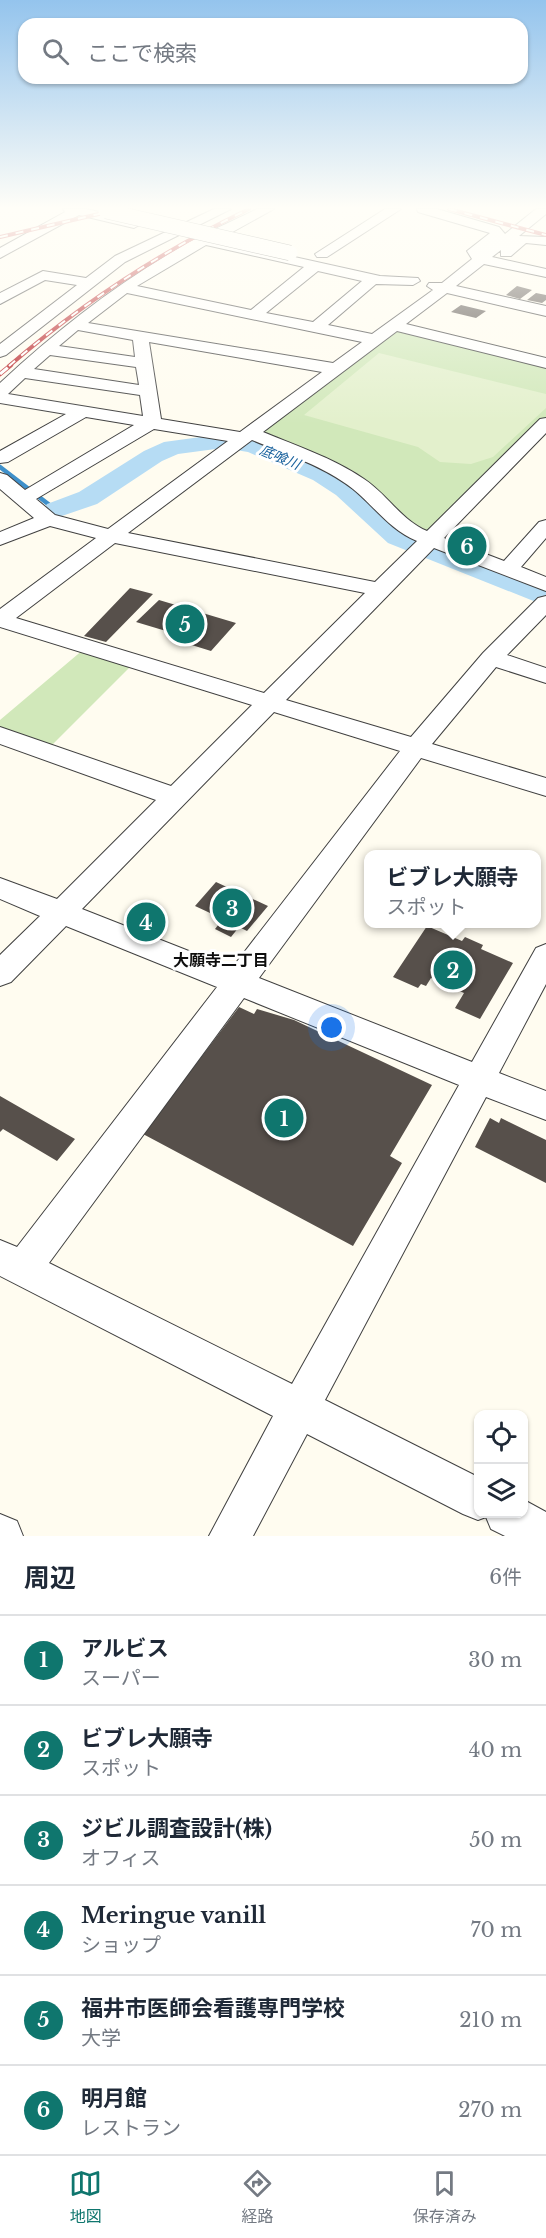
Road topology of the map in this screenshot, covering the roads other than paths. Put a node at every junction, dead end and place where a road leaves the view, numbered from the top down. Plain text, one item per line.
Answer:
1 (33, 281) edge
2 (74, 281) edge
3 (90, 281) edge
4 (137, 281) edge
5 (295, 281) edge
6 (371, 281) edge
7 (411, 281) edge
8 (457, 281) edge
9 (87, 283) junction
10 (125, 288) junction
11 (445, 288) junction
12 (0, 299) edge
13 (546, 311) edge
14 (9, 315) edge
15 (255, 315) junction
16 (36, 322) junction
17 (394, 326) junction
18 (71, 327) junction
19 (316, 327) junction
20 (140, 335) junction
21 (375, 340) junction
22 (45, 349) junction
23 (0, 352) edge
24 (144, 363) junction
25 (546, 363) edge
26 (336, 369) junction
27 (21, 372) junction
28 (148, 391) junction
29 (0, 392) edge
30 (0, 398) edge
31 (84, 411) junction
32 (153, 422) junction
33 (546, 423) edge
34 (246, 436) junction
35 (0, 465) edge
36 (31, 494) junction
37 (48, 519) junction
38 (546, 526) edge
39 (112, 536) junction
40 (0, 539) edge
41 (429, 541) junction
42 (526, 549) junction
43 (546, 556) edge
44 (507, 570) junction
45 (546, 585) edge
46 (381, 590) junction
47 (546, 603) edge
48 (0, 619) edge
49 (491, 658) junction
50 (546, 676) edge
51 (270, 702) junction
52 (0, 735) edge
53 (416, 747) junction
54 (546, 787) edge
55 (176, 797) junction
56 (0, 888) edge
57 (61, 913) junction
58 (546, 956) edge
59 (0, 974) edge
60 (239, 983) junction
61 (479, 1079) junction
62 (546, 1106) edge
63 (11, 1262) edge
64 (300, 1408) junction
65 (474, 1497) edge
66 (514, 1518) edge
67 (546, 1534) edge
68 (230, 1536) edge

1 - 12 street
2 - 9 street
3 - 9 street
4 - 10 street
5 - 15 street
6 - 19 street
7 - 11 street
8 - 11 street
9 - 16 street
10 - 15 street
10 - 18 street
11 - 13 street
11 - 17 street
14 - 16 street
15 - 19 street
16 - 18 street
16 - 23 street
17 - 21 street
17 - 25 street
18 - 20 street
18 - 22 street
19 - 21 street
20 - 24 street
20 - 26 street
21 - 26 street
22 - 24 street
22 - 27 street
24 - 28 street
26 - 34 street
27 - 28 street
27 - 29 street
28 - 32 street
30 - 31 street
31 - 32 street
31 - 35 street
32 - 34 street
32 - 36 street
33 - 41 street
34 - 39 street
34 - 41 street
35 - 36 street
36 - 37 street
37 - 39 street
37 - 40 street
38 - 42 street
39 - 46 street
39 - 48 street
41 - 44 street
41 - 46 street
42 - 43 street
42 - 44 street
44 - 45 street
46 - 51 street
47 - 49 street
48 - 51 street
49 - 50 street
49 - 53 street
51 - 53 street
51 - 55 street
52 - 55 street
53 - 54 street
53 - 60 street
55 - 57 street
56 - 57 street
57 - 59 street
57 - 60 street
58 - 61 street
60 - 61 street
60 - 63 street
61 - 62 street
61 - 64 street
63 - 64 street
64 - 65 street
64 - 68 street
66 - 67 street

